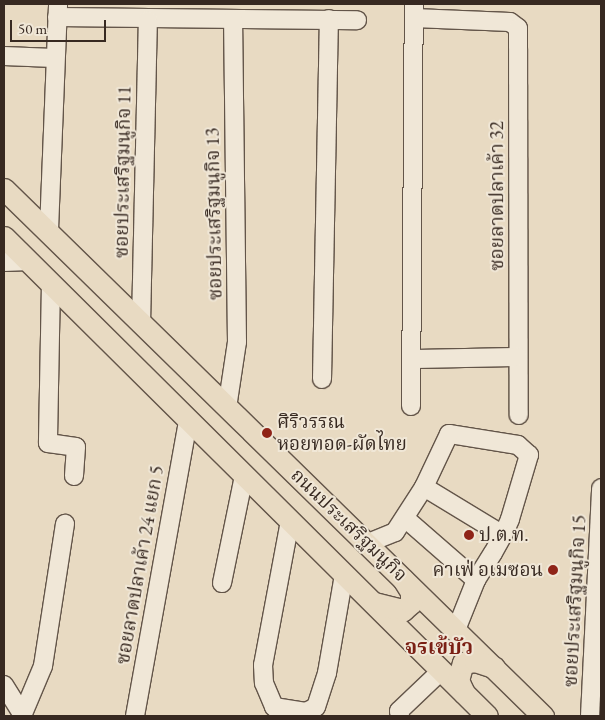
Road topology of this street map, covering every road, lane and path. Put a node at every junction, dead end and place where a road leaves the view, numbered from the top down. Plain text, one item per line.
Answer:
1 (58, 10) edge
2 (414, 11) edge
3 (470, 12) edge
4 (330, 19) junction
5 (148, 20) junction
6 (233, 20) junction
7 (357, 20) dead end
8 (4, 56) edge
9 (54, 58) junction
10 (4, 189) edge
11 (49, 230) junction
12 (4, 237) edge
13 (29, 261) junction
14 (4, 262) edge
15 (51, 283) junction
16 (141, 324) junction
17 (518, 357) junction
18 (412, 359) junction
19 (322, 379) dead end
20 (412, 406) dead end
21 (227, 408) junction
22 (518, 415) dead end
23 (188, 420) junction
24 (74, 476) dead end
25 (244, 476) junction
26 (424, 487) junction
27 (601, 488) edge
28 (406, 519) junction
29 (290, 521) junction
30 (65, 524) dead end
31 (503, 535) junction
32 (368, 543) junction
33 (399, 572) junction
34 (344, 575) junction
35 (476, 580) junction
36 (222, 583) dead end
37 (371, 602) junction
38 (456, 630) junction
39 (494, 667) junction
40 (441, 671) junction
41 (4, 685) edge
42 (464, 694) junction
43 (22, 716) edge
44 (135, 716) edge
45 (400, 716) edge
46 (487, 716) edge
47 (543, 716) edge
48 (590, 716) edge

1 - 5 street
1 - 9 street
2 - 3 street, ซอยลาดปลาเค้า 32
2 - 18 street, ซอยลาดปลาเค้า 32
3 - 17 street, ซอยลาดปลาเค้า 32
4 - 6 street
4 - 7 street
4 - 19 street
5 - 6 street
5 - 16 street, ซอยประเสริฐมนูกิจ 11
6 - 21 street, ซอยประเสริฐมนูกิจ 13
8 - 9 street
9 - 11 street
10 - 11 main road, ถนนประเสริฐมนูกิจ
11 - 16 main road, ถนนประเสริฐมนูกิจ
12 - 13 main road, ถนนประเสริฐมนูกิจ
13 - 14 street
13 - 15 main road, ถนนประเสริฐมนูกิจ
15 - 23 main road, ถนนประเสริฐมนูกิจ
15 - 24 street
16 - 21 main road, ถนนประเสริฐมนูกิจ
17 - 18 street
17 - 22 street, ซอยลาดปลาเค้า 32
18 - 20 street, ซอยลาดปลาเค้า 32
21 - 32 main road, ถนนประเสริฐมนูกิจ
23 - 25 main road, ถนนประเสริฐมนูกิจ
23 - 44 street, ซอยลาดปลาเค้า 24 แยก 5
25 - 29 main road, ถนนประเสริฐมนูกิจ
25 - 36 street
26 - 28 street
26 - 31 street
26 - 31 street
27 - 48 street, ซอยประเสริฐมนูกิจ 15
28 - 32 street
28 - 35 street
29 - 34 main road, ถนนประเสริฐมนูกิจ
29 - 34 street
30 - 43 street
31 - 35 street
32 - 33 main road, ถนนประเสริฐมนูกิจ
33 - 37 main road
33 - 38 main road, ถนนประเสริฐมนูกิจ
34 - 37 main road, ถนนประเสริฐมนูกิจ
35 - 38 street
37 - 40 main road, ถนนประเสริฐมนูกิจ
38 - 39 main road, ถนนประเสริฐมนูกิจ
39 - 42 main road
39 - 47 main road, ถนนประเสริฐมนูกิจ
40 - 42 main road, ถนนประเสริฐมนูกิจ
40 - 45 street
41 - 43 street
42 - 46 main road, ถนนประเสริฐมนูกิจ

